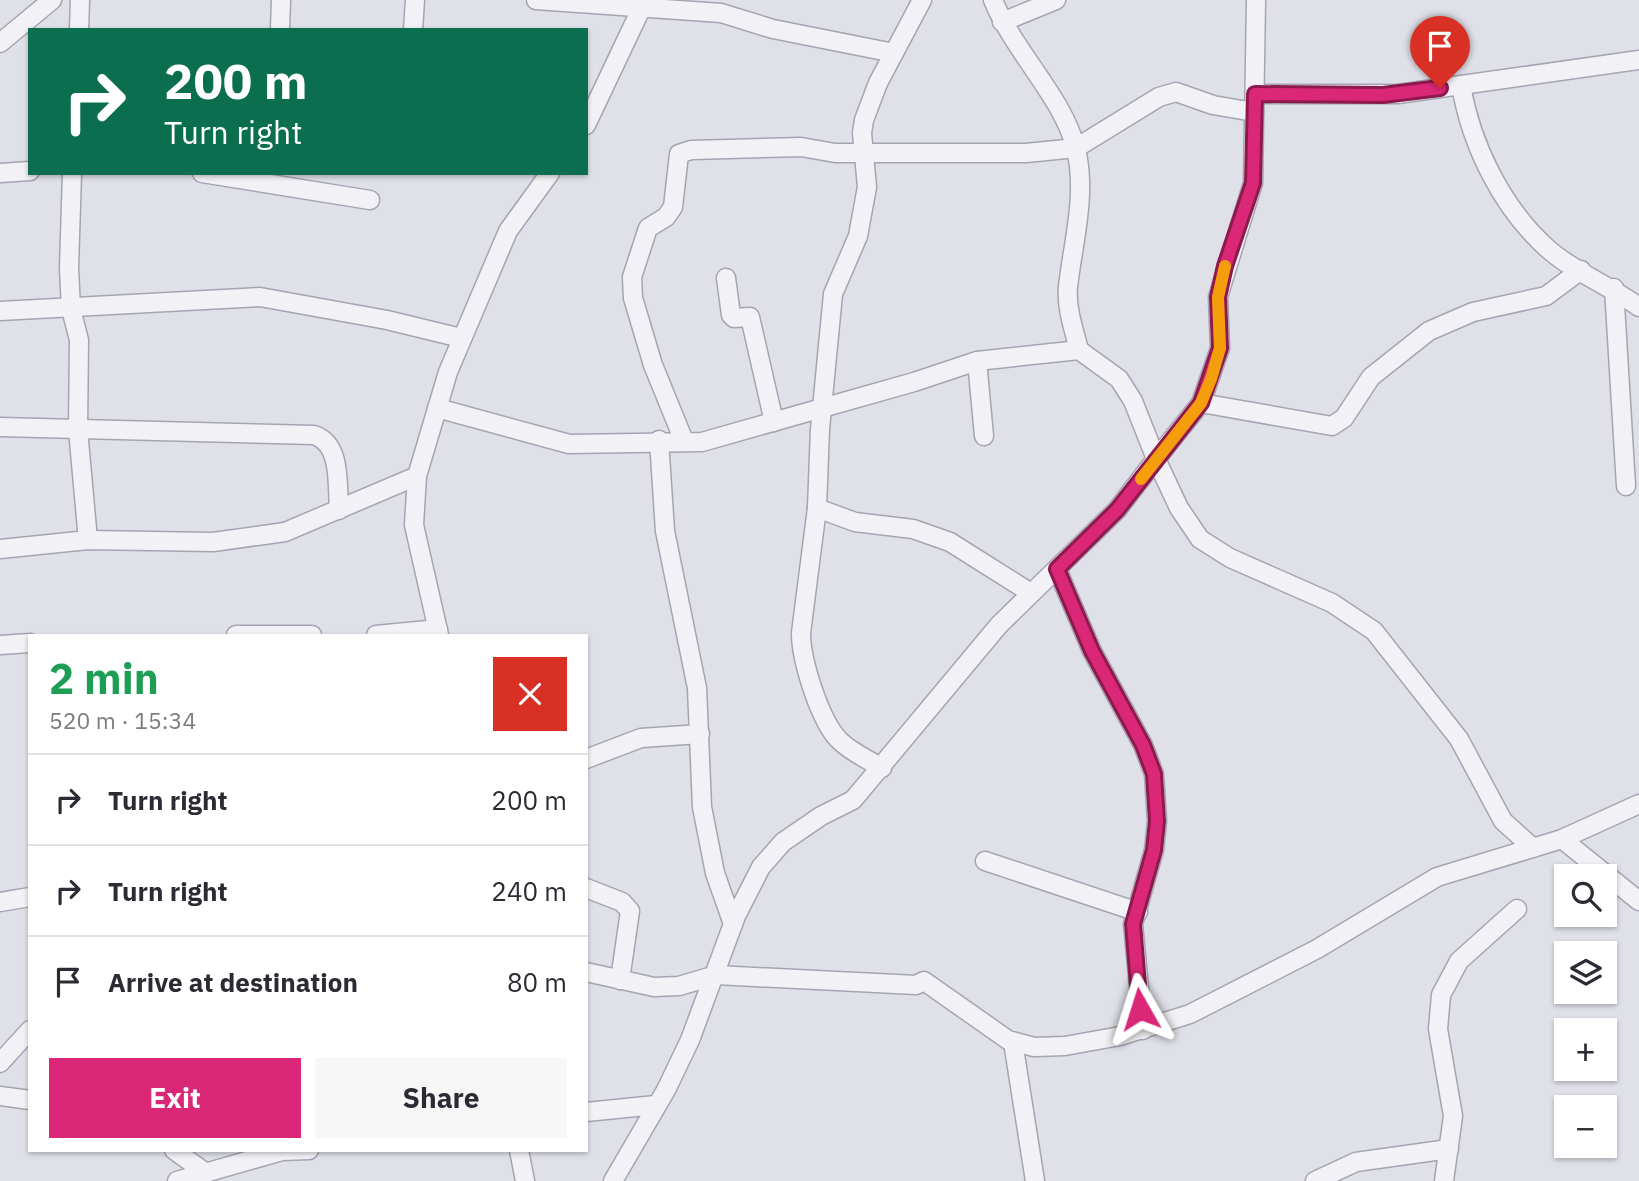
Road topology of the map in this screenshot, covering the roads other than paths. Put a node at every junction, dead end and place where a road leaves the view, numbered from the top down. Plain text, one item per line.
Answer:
1 (51, 0) edge
2 (80, 0) edge
3 (281, 0) edge
4 (415, 0) edge
5 (536, 0) edge
6 (922, 0) edge
7 (993, 0) edge
8 (1056, 0) edge
9 (1256, 0) edge
10 (641, 9) junction
11 (1002, 22) junction
12 (79, 28) edge
13 (280, 28) edge
14 (413, 28) edge
15 (0, 43) edge
16 (894, 53) junction
17 (1639, 60) edge
18 (1461, 85) junction
19 (1255, 103) junction
20 (589, 113) edge
21 (1076, 148) junction
22 (863, 151) junction
23 (28, 171) edge
24 (0, 173) edge
25 (72, 175) edge
26 (214, 175) edge
27 (549, 175) edge
28 (370, 200) dead end
29 (1581, 270) junction
30 (726, 278) dead end
31 (1614, 288) junction
32 (1639, 307) edge
33 (71, 309) junction
34 (0, 311) edge
35 (461, 338) junction
36 (1079, 350) junction
37 (977, 361) junction
38 (1201, 403) junction
39 (438, 408) junction
40 (823, 409) junction
41 (774, 422) junction
42 (0, 426) edge
43 (78, 430) junction
44 (984, 436) dead end
45 (659, 440) junction
46 (684, 441) junction
47 (1156, 459) junction
48 (417, 476) junction
49 (1626, 486) dead end
50 (817, 508) junction
51 (340, 510) junction
52 (88, 540) junction
53 (0, 549) edge
54 (1057, 569) junction
55 (1031, 593) junction
56 (439, 632) edge
57 (397, 634) edge
58 (28, 642) edge
59 (0, 645) edge
60 (700, 734) junction
61 (588, 758) edge
62 (882, 768) junction
63 (1639, 804) edge
64 (1562, 839) junction
65 (1533, 848) junction
66 (985, 861) dead end
67 (588, 889) edge
68 (28, 897) edge
69 (1639, 901) edge
70 (0, 902) edge
71 (1517, 909) dead end
72 (1138, 912) junction
73 (733, 925) junction
74 (588, 972) edge
75 (716, 975) junction
76 (620, 980) junction
77 (1143, 1030) junction
78 (28, 1032) edge
79 (1013, 1042) junction
80 (0, 1063) edge
81 (0, 1097) edge
82 (28, 1100) edge
83 (656, 1105) junction
84 (588, 1112) edge
85 (1449, 1149) junction
86 (177, 1152) edge
87 (280, 1152) edge
88 (519, 1152) edge
89 (245, 1172) edge
90 (206, 1173) junction
91 (177, 1181) edge
92 (525, 1181) edge
93 (613, 1181) edge
94 (1035, 1181) edge
95 (1315, 1181) edge
96 (1444, 1181) edge

1 - 15 street
2 - 12 street
3 - 13 street
4 - 14 street
5 - 10 street
6 - 16 street
7 - 11 street
8 - 11 street
9 - 19 street
10 - 16 street
10 - 20 street
11 - 21 street
16 - 22 street
17 - 18 street
18 - 19 street
18 - 29 street
19 - 21 street
19 - 38 street
21 - 22 street
21 - 36 street
22 - 40 street
22 - 46 street
23 - 24 street
25 - 33 street
26 - 28 street
27 - 35 street
29 - 31 street
29 - 38 street
30 - 41 street
31 - 32 street
31 - 49 street
33 - 34 street
33 - 35 street
33 - 43 street
35 - 39 street
36 - 37 street
36 - 47 street
37 - 40 street
37 - 44 street
38 - 47 street
39 - 45 street
39 - 48 street
40 - 41 street
40 - 50 street
41 - 46 street
42 - 43 street
43 - 51 street
43 - 52 street
45 - 46 street
45 - 60 street
47 - 54 street
47 - 65 street
48 - 51 street
48 - 56 street
50 - 55 street
50 - 62 street
51 - 52 street
52 - 53 street
54 - 55 street
54 - 72 street
55 - 62 street
56 - 57 street
58 - 59 street
60 - 61 street
60 - 73 street
62 - 73 street
63 - 64 street
64 - 65 street
64 - 69 street
65 - 77 street
66 - 72 street
67 - 76 street
68 - 70 street
71 - 85 street
72 - 77 street
73 - 75 street
74 - 76 street
75 - 76 street
75 - 79 street
75 - 83 street
77 - 79 street
78 - 80 street
79 - 94 street
81 - 82 street
83 - 84 street
83 - 93 street
85 - 95 street
85 - 96 street
86 - 90 street
87 - 89 street
88 - 92 street
89 - 90 street
90 - 91 street

